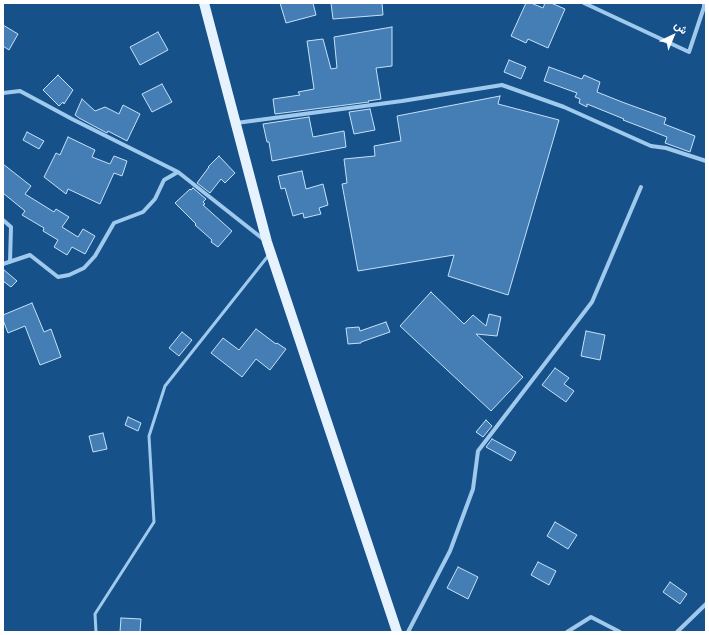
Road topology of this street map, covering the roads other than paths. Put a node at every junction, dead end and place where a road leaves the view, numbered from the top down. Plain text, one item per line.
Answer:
1 (204, 3) edge
2 (584, 3) edge
3 (704, 3) edge
4 (3, 93) edge
5 (236, 123) junction
6 (706, 161) edge
7 (178, 172) junction
8 (641, 187) dead end
9 (3, 220) edge
10 (267, 242) junction
11 (271, 253) junction
12 (10, 262) junction
13 (3, 264) edge
14 (706, 604) edge
15 (96, 632) edge
16 (397, 632) edge
17 (408, 632) edge
18 (567, 632) edge
19 (620, 632) edge
20 (677, 632) edge

1 - 5 main road
2 - 3 street
4 - 7 street
5 - 6 street
5 - 10 main road
7 - 10 street
7 - 12 street
8 - 17 street
9 - 12 street
10 - 11 main road
11 - 15 lane
11 - 16 main road
12 - 13 street
14 - 20 street
18 - 19 street

